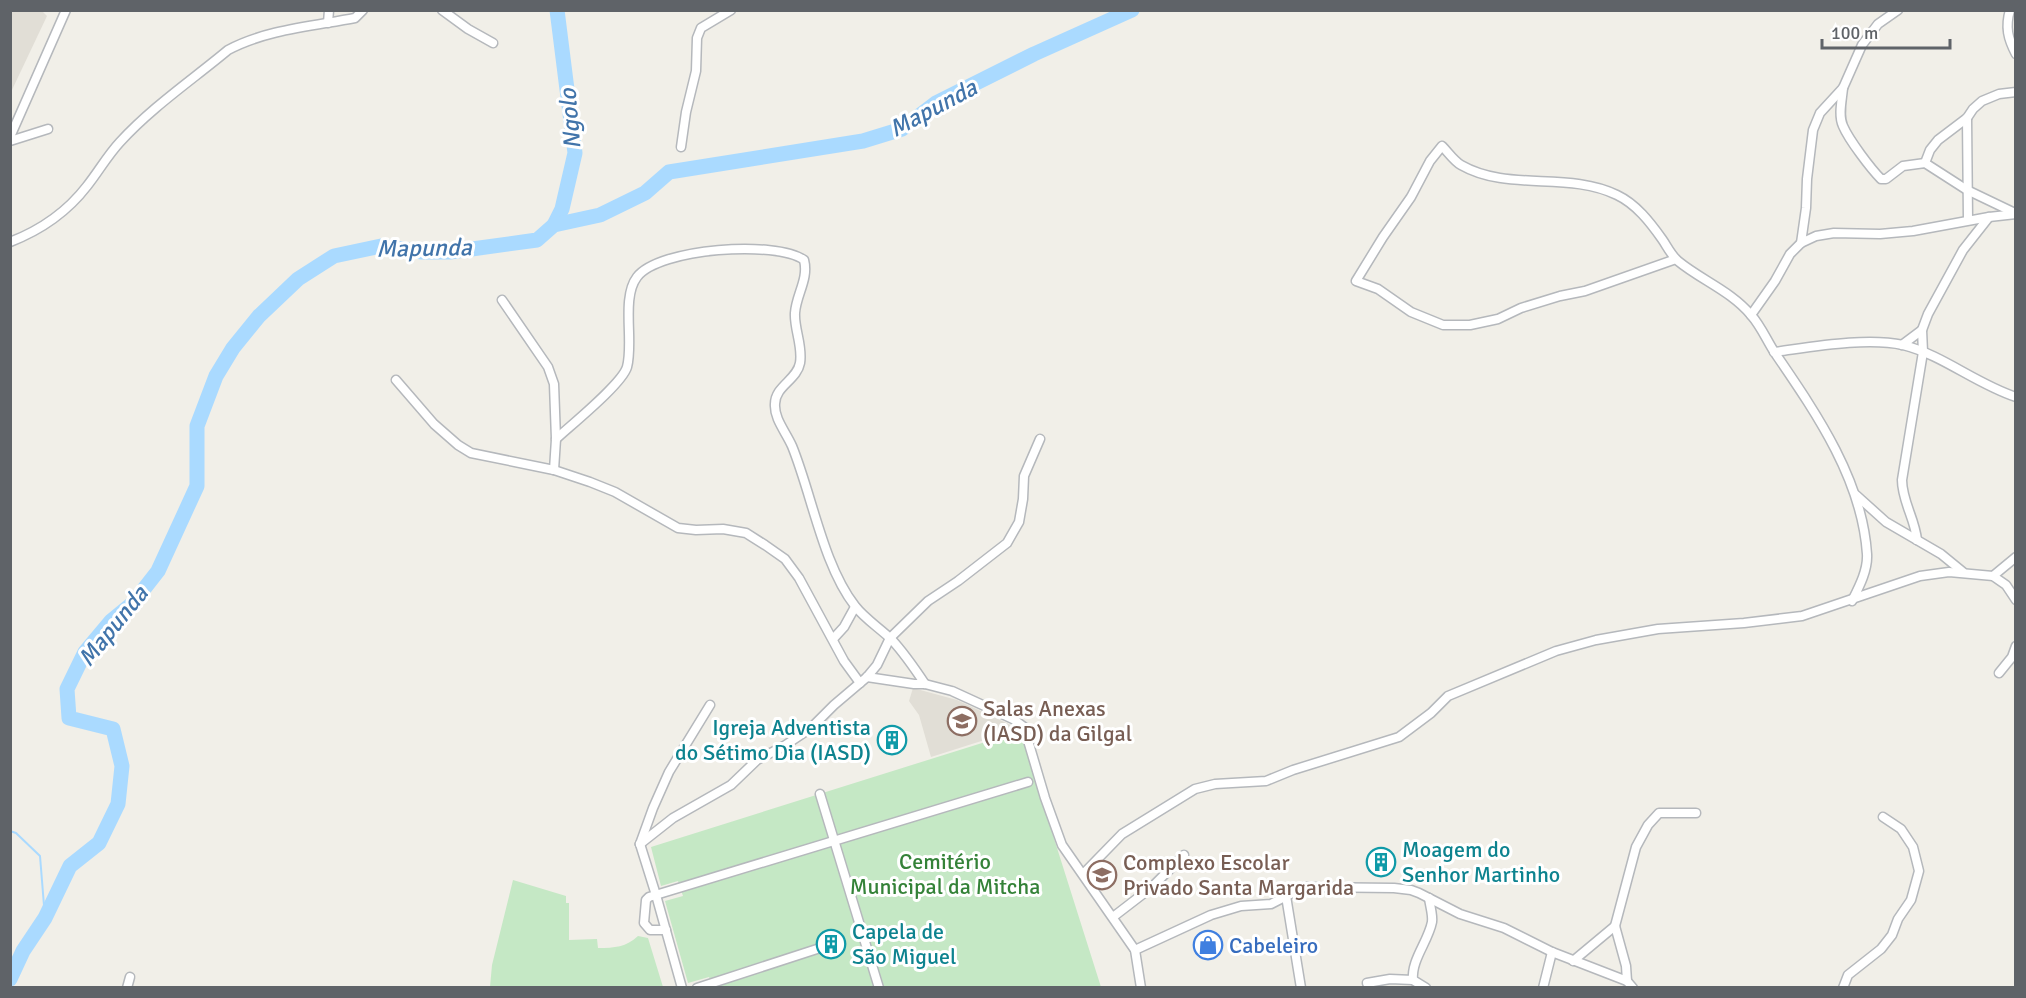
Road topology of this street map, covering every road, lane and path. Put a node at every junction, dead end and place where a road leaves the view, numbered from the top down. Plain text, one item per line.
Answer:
1 (66, 10) edge
2 (328, 10) edge
3 (442, 10) edge
4 (731, 10) edge
5 (1898, 10) edge
6 (2010, 10) edge
7 (362, 12) edge
8 (328, 23) junction
9 (493, 43) dead end
10 (2016, 54) edge
11 (1843, 88) junction
12 (2016, 92) edge
13 (1967, 118) junction
14 (48, 129) dead end
15 (10, 139) edge
16 (681, 147) dead end
17 (1925, 163) junction
18 (1966, 190) junction
19 (2016, 214) edge
20 (1989, 217) junction
21 (1968, 220) junction
22 (10, 242) edge
23 (1801, 243) junction
24 (1676, 259) junction
25 (502, 300) dead end
26 (1751, 315) junction
27 (1922, 330) junction
28 (1902, 345) junction
29 (1774, 352) junction
30 (1923, 352) junction
31 (396, 380) dead end
32 (2016, 397) edge
33 (556, 439) junction
34 (1040, 439) dead end
35 (554, 470) junction
36 (1855, 495) junction
37 (1917, 540) junction
38 (2016, 557) edge
39 (1963, 572) junction
40 (1992, 576) junction
41 (2016, 600) edge
42 (1852, 601) junction
43 (855, 607) junction
44 (890, 638) junction
45 (833, 639) junction
46 (2016, 646) edge
47 (1999, 673) dead end
48 (863, 680) junction
49 (925, 684) junction
50 (710, 705) dead end
51 (1028, 782) dead end
52 (820, 794) dead end
53 (1696, 813) dead end
54 (1883, 818) dead end
55 (834, 841) junction
56 (640, 844) junction
57 (1184, 855) dead end
58 (1083, 874) junction
59 (656, 895) junction
60 (1286, 896) junction
61 (1429, 898) junction
62 (1113, 917) junction
63 (1615, 926) junction
64 (666, 930) junction
65 (817, 949) dead end
66 (1135, 950) junction
67 (1552, 952) junction
68 (1573, 961) junction
69 (130, 977) dead end
70 (1413, 980) junction
71 (1367, 983) dead end
72 (1630, 984) edge
73 (127, 987) edge
74 (682, 987) edge
75 (697, 987) edge
76 (879, 987) edge
77 (1141, 987) edge
78 (1301, 987) edge
79 (1425, 987) edge
80 (1543, 987) edge
81 (1843, 987) edge

1 - 15 street
2 - 8 street
3 - 9 street
4 - 16 street
5 - 11 street
6 - 10 street
7 - 8 street
8 - 22 street
11 - 17 street
11 - 23 street
12 - 13 street
13 - 17 street
13 - 18 street
14 - 15 street
17 - 18 street
18 - 19 street
18 - 21 street
19 - 20 street
20 - 21 street
20 - 27 street
21 - 23 street
23 - 26 street
24 - 24 street
24 - 26 street
25 - 33 street
26 - 29 street
27 - 28 street
27 - 30 street
28 - 29 street
28 - 30 street
29 - 36 street
30 - 32 street
30 - 37 street
31 - 35 street
33 - 35 street
33 - 43 street
34 - 44 street
35 - 45 street
36 - 37 street
36 - 42 street
37 - 39 street
38 - 40 street
39 - 40 street
39 - 42 street
40 - 41 street
42 - 58 street
43 - 44 street
43 - 45 street
44 - 48 street
44 - 49 street
45 - 48 street
46 - 47 street
48 - 49 street
48 - 56 street
49 - 58 street
50 - 56 street
51 - 55 street
52 - 55 street
53 - 63 street
54 - 81 street
55 - 59 street
55 - 76 street
56 - 59 street
57 - 62 street
58 - 62 street
59 - 64 street
59 - 64 street
60 - 61 street
60 - 66 street
60 - 78 street
61 - 67 street
61 - 70 street
62 - 66 street
63 - 68 street
63 - 72 street
64 - 74 street
65 - 75 street
66 - 77 street
67 - 68 street
67 - 80 street
68 - 72 street
69 - 73 street
70 - 71 street
70 - 79 street

